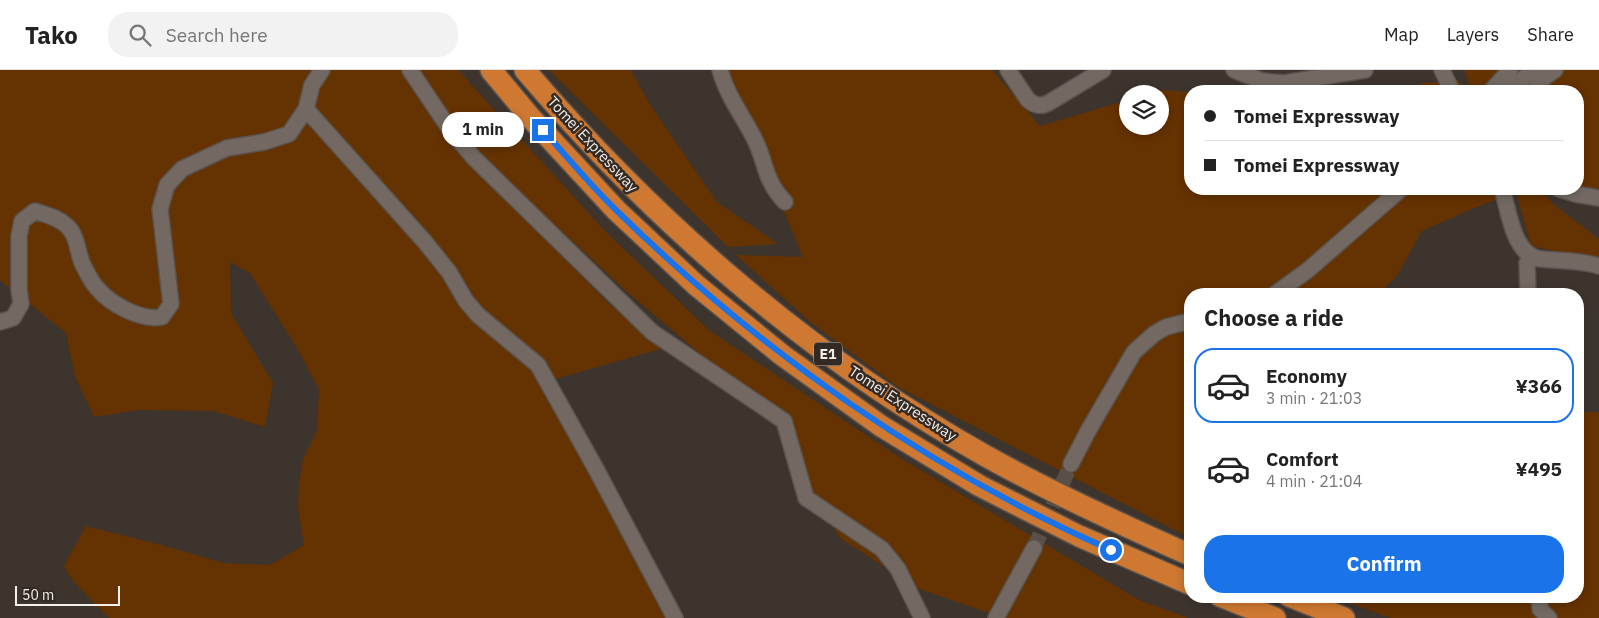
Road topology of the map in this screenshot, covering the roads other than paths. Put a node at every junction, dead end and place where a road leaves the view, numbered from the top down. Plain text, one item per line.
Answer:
1 (322, 70) edge
2 (410, 70) edge
3 (491, 70) edge
4 (525, 70) edge
5 (720, 70) edge
6 (1103, 70) edge
7 (1234, 70) edge
8 (1365, 70) edge
9 (1442, 70) edge
10 (1510, 70) edge
11 (1534, 70) edge
12 (1555, 70) edge
13 (1015, 73) edge
14 (1449, 85) edge
15 (1496, 85) edge
16 (1515, 85) edge
17 (1538, 85) edge
18 (306, 109) junction
19 (1394, 195) edge
20 (1504, 195) edge
21 (1581, 195) edge
22 (1599, 198) edge
23 (785, 202) dead end
24 (1531, 256) junction
25 (1599, 266) edge
26 (1283, 288) edge
27 (1528, 288) edge
28 (0, 322) edge
29 (1184, 322) edge
30 (1071, 464) tunnel mouth
31 (1034, 548) tunnel mouth
32 (1184, 553) edge
33 (1184, 581) edge
34 (1238, 603) edge
35 (1306, 603) edge
36 (1540, 603) edge
37 (675, 618) edge
38 (922, 618) edge
39 (996, 618) edge
40 (1275, 618) edge
41 (1344, 618) edge
42 (1549, 618) edge

1 - 18 street
2 - 38 street
3 - 33 highway, Tomei Expressway / E1
4 - 32 highway, Tomei Expressway / E1
5 - 23 street
6 - 13 street
7 - 8 street
9 - 14 street
10 - 15 street
11 - 16 street
12 - 17 street
18 - 28 street
18 - 37 street
19 - 26 street
20 - 24 street
21 - 22 street
24 - 25 street
24 - 27 street
29 - 30 street
31 - 39 street
34 - 40 highway
35 - 41 highway
36 - 42 street

